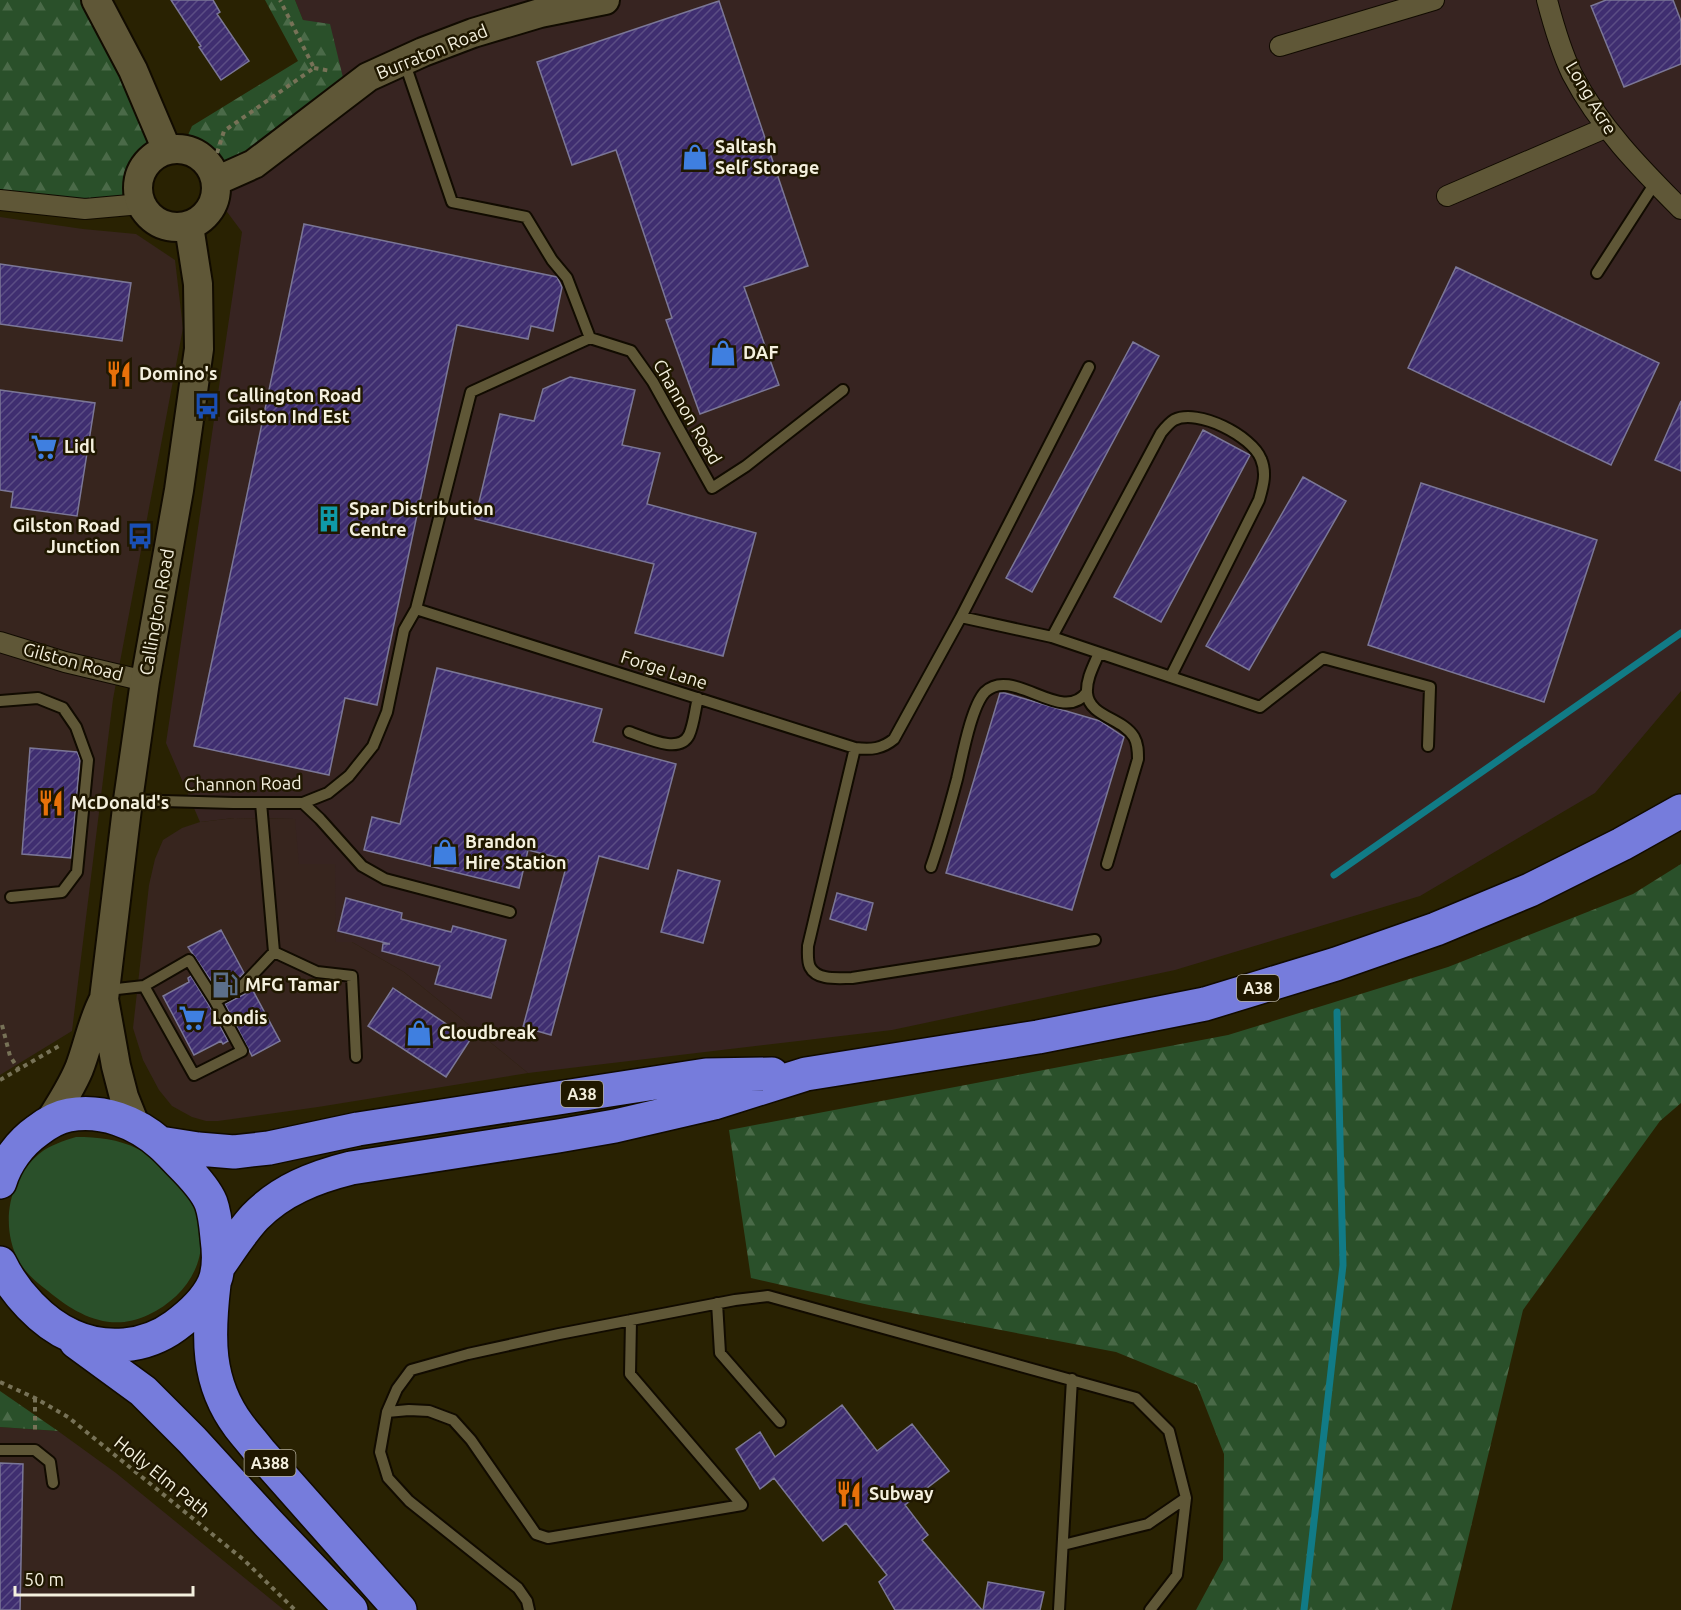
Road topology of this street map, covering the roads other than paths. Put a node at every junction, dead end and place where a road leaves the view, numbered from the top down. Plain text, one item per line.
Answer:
1 (96, 0) edge
2 (605, 0) edge
3 (1434, 0) edge
4 (1547, 0) edge
5 (1280, 46) dead end
6 (404, 61) junction
7 (1605, 128) junction
8 (167, 150) junction
9 (214, 174) junction
10 (1655, 183) junction
11 (1447, 196) dead end
12 (0, 200) edge
13 (141, 204) junction
14 (1681, 209) edge
15 (189, 226) junction
16 (1597, 273) dead end
17 (590, 338) junction
18 (1089, 367) dead end
19 (843, 390) dead end
20 (416, 609) junction
21 (961, 617) junction
22 (1052, 637) junction
23 (0, 642) edge
24 (1099, 652) junction
25 (1171, 676) junction
26 (145, 681) junction
27 (1087, 692) junction
28 (698, 698) junction
29 (0, 701) edge
30 (629, 732) dead end
31 (1428, 746) dead end
32 (855, 748) junction
33 (128, 800) junction
34 (261, 803) junction
35 (303, 803) junction
36 (1681, 811) edge
37 (1107, 864) dead end
38 (931, 867) dead end
39 (11, 897) dead end
40 (510, 912) dead end
41 (1095, 940) dead end
42 (274, 952) junction
43 (144, 986) junction
44 (104, 995) junction
45 (215, 1001) junction
46 (356, 1057) dead end
47 (807, 1074) junction
48 (148, 1135) junction
49 (25, 1140) edge
50 (0, 1182) edge
51 (0, 1263) edge
52 (216, 1275) junction
53 (0, 1289) edge
54 (717, 1303) junction
55 (631, 1320) junction
56 (51, 1323) junction
57 (1071, 1379) junction
58 (387, 1412) junction
59 (780, 1422) dead end
60 (0, 1450) edge
61 (53, 1483) dead end
62 (1186, 1498) junction
63 (1063, 1545) junction
64 (351, 1610) edge
65 (400, 1610) edge
66 (529, 1610) edge
67 (1059, 1610) edge
68 (1150, 1610) edge

1 - 8 main road
2 - 6 main road, Burraton Road
3 - 5 street
4 - 7 street, Long Acre
6 - 9 main road, Burraton Road
6 - 17 lane
7 - 10 street, Long Acre
7 - 11 street
8 - 9 main road
8 - 13 main road
9 - 15 main road
10 - 14 street, Long Acre
10 - 16 lane
12 - 13 street
13 - 15 main road
15 - 26 main road, Callington Road
17 - 19 lane, Channon Road
17 - 20 lane, Channon Road
18 - 21 lane
20 - 28 lane, Forge Lane
20 - 35 lane, Channon Road
21 - 22 lane
21 - 32 lane, Forge Lane
22 - 24 lane
22 - 25 lane
23 - 26 street, Gilston Road
24 - 25 lane
24 - 27 lane
25 - 31 lane
26 - 33 main road, Callington Road
27 - 37 lane
27 - 38 lane
28 - 30 lane
28 - 32 lane, Forge Lane
29 - 39 lane
32 - 41 lane
33 - 34 lane, Channon Road
33 - 44 main road, Callington Road
34 - 35 lane, Channon Road
34 - 42 lane
35 - 40 lane
36 - 47 highway, A38
42 - 45 lane
42 - 46 lane
43 - 44 lane
43 - 45 lane
43 - 45 lane
44 - 48 main road, Callington Road
44 - 49 main road, Callington Road
47 - 48 highway, A38
47 - 52 highway, A38
48 - 49 highway
48 - 52 highway
49 - 50 highway
51 - 56 highway
52 - 56 highway
52 - 65 highway, A388
53 - 56 highway
54 - 55 lane
54 - 57 lane
54 - 59 lane
55 - 58 lane
55 - 58 lane
56 - 64 highway, A388
57 - 62 lane
57 - 63 lane
58 - 66 lane
60 - 61 lane
62 - 63 lane
62 - 68 lane
63 - 67 lane

